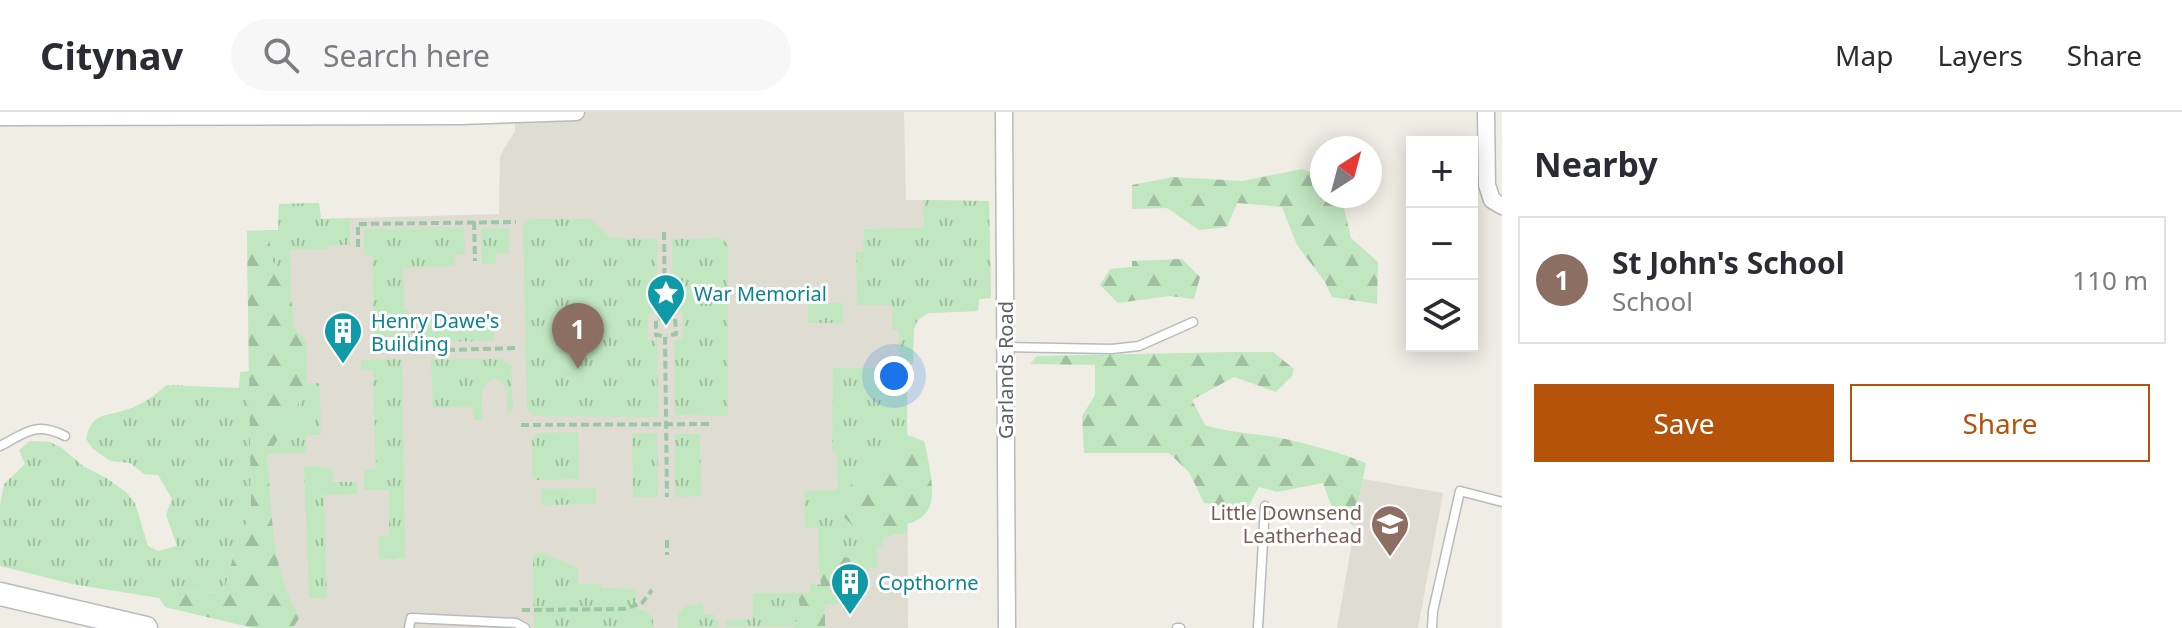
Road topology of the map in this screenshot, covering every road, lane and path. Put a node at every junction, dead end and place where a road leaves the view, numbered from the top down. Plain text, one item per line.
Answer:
1 (576, 112) edge
2 (1004, 112) edge
3 (1486, 112) edge
4 (0, 117) edge
5 (1502, 206) edge
6 (474, 222) junction
7 (516, 222) dead end
8 (664, 232) dead end
9 (358, 247) dead end
10 (475, 261) dead end
11 (665, 317) junction
12 (1193, 322) dead end
13 (413, 325) dead end
14 (665, 336) junction
15 (1006, 347) junction
16 (519, 348) dead end
17 (414, 351) junction
18 (375, 352) dead end
19 (666, 424) junction
20 (713, 424) dead end
21 (521, 425) dead end
22 (65, 436) dead end
23 (0, 446) edge
24 (667, 497) dead end
25 (1502, 502) edge
26 (1265, 506) dead end
27 (667, 540) dead end
28 (667, 555) dead end
29 (652, 590) dead end
30 (0, 594) edge
31 (516, 610) dead end
32 (146, 628) edge
33 (409, 628) edge
34 (525, 628) edge
35 (1007, 628) edge
36 (1258, 628) edge
37 (1432, 628) edge

1 - 4 street
2 - 15 street, Garlands Road
3 - 5 street
6 - 7 path
6 - 9 path
6 - 10 path
8 - 11 path
11 - 14 path
11 - 14 path
12 - 15 lane
13 - 17 path
14 - 19 path
15 - 35 street, Garlands Road
16 - 17 path
17 - 18 path
19 - 20 path
19 - 21 path
19 - 24 path
22 - 23 lane
25 - 37 lane
26 - 36 lane
27 - 28 path
29 - 31 path
30 - 32 main road
33 - 34 lane

